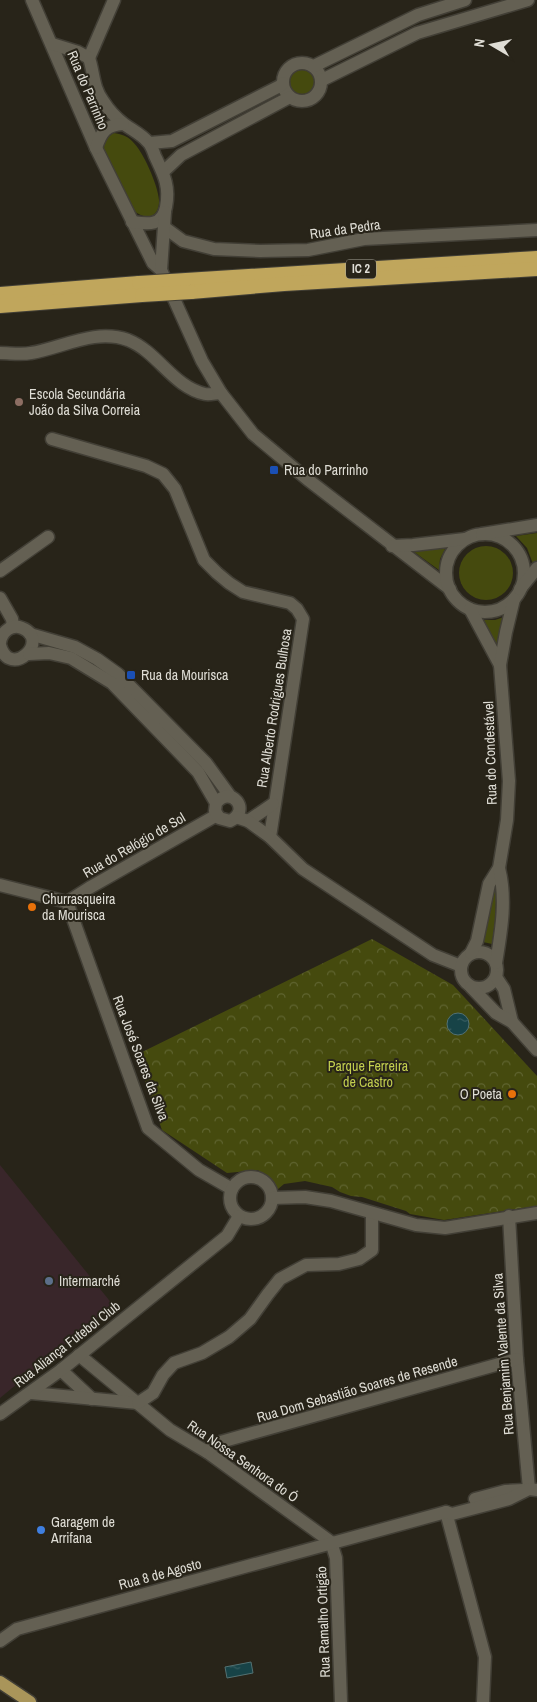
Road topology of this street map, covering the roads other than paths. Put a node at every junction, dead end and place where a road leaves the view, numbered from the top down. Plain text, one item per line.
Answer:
1 (32, 0) edge
2 (114, 0) edge
3 (465, 0) edge
4 (528, 0) edge
5 (52, 44) junction
6 (89, 58) junction
7 (314, 66) junction
8 (322, 80) junction
9 (283, 83) junction
10 (290, 97) junction
11 (123, 124) junction
12 (150, 143) junction
13 (96, 148) junction
14 (163, 172) junction
15 (165, 212) junction
16 (132, 222) junction
17 (164, 227) junction
18 (537, 230) edge
19 (537, 258) edge
20 (537, 269) edge
21 (161, 270) junction
22 (188, 286) junction
23 (141, 289) junction
24 (0, 294) edge
25 (0, 306) edge
26 (0, 353) edge
27 (221, 393) junction
28 (52, 439) dead end
29 (537, 525) edge
30 (482, 534) junction
31 (48, 537) dead end
32 (465, 539) junction
33 (392, 546) junction
34 (537, 568) edge
35 (0, 570) edge
36 (450, 589) junction
37 (517, 594) junction
38 (0, 598) edge
39 (470, 608) junction
40 (13, 627) junction
41 (30, 634) junction
42 (0, 640) edge
43 (0, 644) edge
44 (28, 654) junction
45 (500, 665) junction
46 (230, 796) junction
47 (273, 804) junction
48 (216, 809) junction
49 (242, 819) junction
50 (270, 837) junction
51 (499, 868) junction
52 (0, 885) edge
53 (67, 902) junction
54 (471, 953) junction
55 (461, 966) junction
56 (496, 970) junction
57 (471, 987) junction
58 (512, 1022) junction
59 (537, 1050) edge
60 (232, 1189) junction
61 (272, 1198) junction
62 (372, 1213) junction
63 (537, 1213) edge
64 (239, 1216) junction
65 (509, 1216) junction
66 (79, 1354) junction
67 (518, 1359) junction
68 (61, 1370) junction
69 (31, 1393) junction
70 (92, 1399) junction
71 (138, 1403) junction
72 (0, 1414) edge
73 (207, 1452) junction
74 (534, 1488) edge
75 (446, 1512) junction
76 (331, 1542) junction
77 (0, 1641) edge
78 (0, 1682) edge
79 (30, 1702) edge
80 (341, 1702) edge
81 (484, 1702) edge

1 - 5 street, Rua do Parrinho
2 - 6 street
3 - 7 street
4 - 8 street
5 - 6 street, Rua do Parrinho
5 - 13 street, Rua do Parrinho
6 - 11 street, Rua do Parrinho
7 - 8 street
7 - 9 street
8 - 10 street
9 - 10 street
9 - 12 street
10 - 14 street
11 - 12 street, Rua do Parrinho
11 - 13 street, Rua do Parrinho
12 - 14 street, Rua do Parrinho
13 - 16 street, Rua do Parrinho
14 - 15 street, Rua do Parrinho
15 - 16 street
15 - 17 street, Rua do Parrinho
16 - 21 street, Rua do Parrinho
17 - 18 street, Rua da Pedra
17 - 21 street, Rua do Parrinho
19 - 22 highway, IC 2
20 - 22 highway, IC 2
21 - 27 street, Rua do Parrinho
22 - 23 highway, IC 2, bridge
23 - 24 highway, IC 2
23 - 25 highway, IC 2
26 - 27 street
27 - 33 street, Rua do Parrinho
28 - 47 street, Rua Alberto Rodrigues Bulhosa
29 - 30 street
30 - 32 street
30 - 37 street
31 - 35 street
32 - 33 street
32 - 36 street
33 - 36 street, Rua do Parrinho
34 - 37 street
36 - 39 street
37 - 39 street
37 - 45 street, Rua do Condestável
38 - 40 street
39 - 45 street, Rua do Condestável
40 - 41 street
40 - 42 street
41 - 44 street
41 - 46 street
42 - 43 street
43 - 44 street
44 - 48 street
45 - 51 street, Rua do Condestável
46 - 48 street
46 - 49 street
47 - 49 street, Rua Alberto Rodrigues Bulhosa
47 - 50 street, Rua Alberto Rodrigues Bulhosa
48 - 49 street
48 - 53 street, Rua do Relógio de Sol
49 - 50 street
50 - 55 street
51 - 54 street, Rua do Condestável
51 - 56 street, Rua do Condestável
52 - 53 street
53 - 60 street, Rua José Soares da Silva
54 - 55 street, Rua do Condestável
54 - 56 street
55 - 57 street
56 - 57 street
56 - 58 street
57 - 58 street
58 - 59 street
60 - 61 street
60 - 64 street
61 - 62 street
61 - 64 street
62 - 65 street
62 - 71 street
63 - 65 street
64 - 66 street, Rua Aliança Futebol Club
65 - 67 street, Rua Benjamim Valente da Silva
66 - 68 street, Rua Aliança Futebol Club
66 - 71 street, Rua Nossa Senhora do Ó
67 - 73 street, Rua Dom Sebastião Soares de Resende
67 - 74 street, Rua Benjamim Valente da Silva
68 - 69 street, Rua Aliança Futebol Club
68 - 70 street
69 - 70 street
69 - 72 street, Rua Aliança Futebol Club
70 - 71 street
71 - 73 street, Rua Nossa Senhora do Ó
73 - 76 street, Rua Nossa Senhora do Ó
74 - 75 street, Rua 8 de Agosto
75 - 76 street, Rua 8 de Agosto
75 - 81 street
76 - 77 street, Rua 8 de Agosto
76 - 80 street, Rua Ramalho Ortigão
78 - 79 main road

